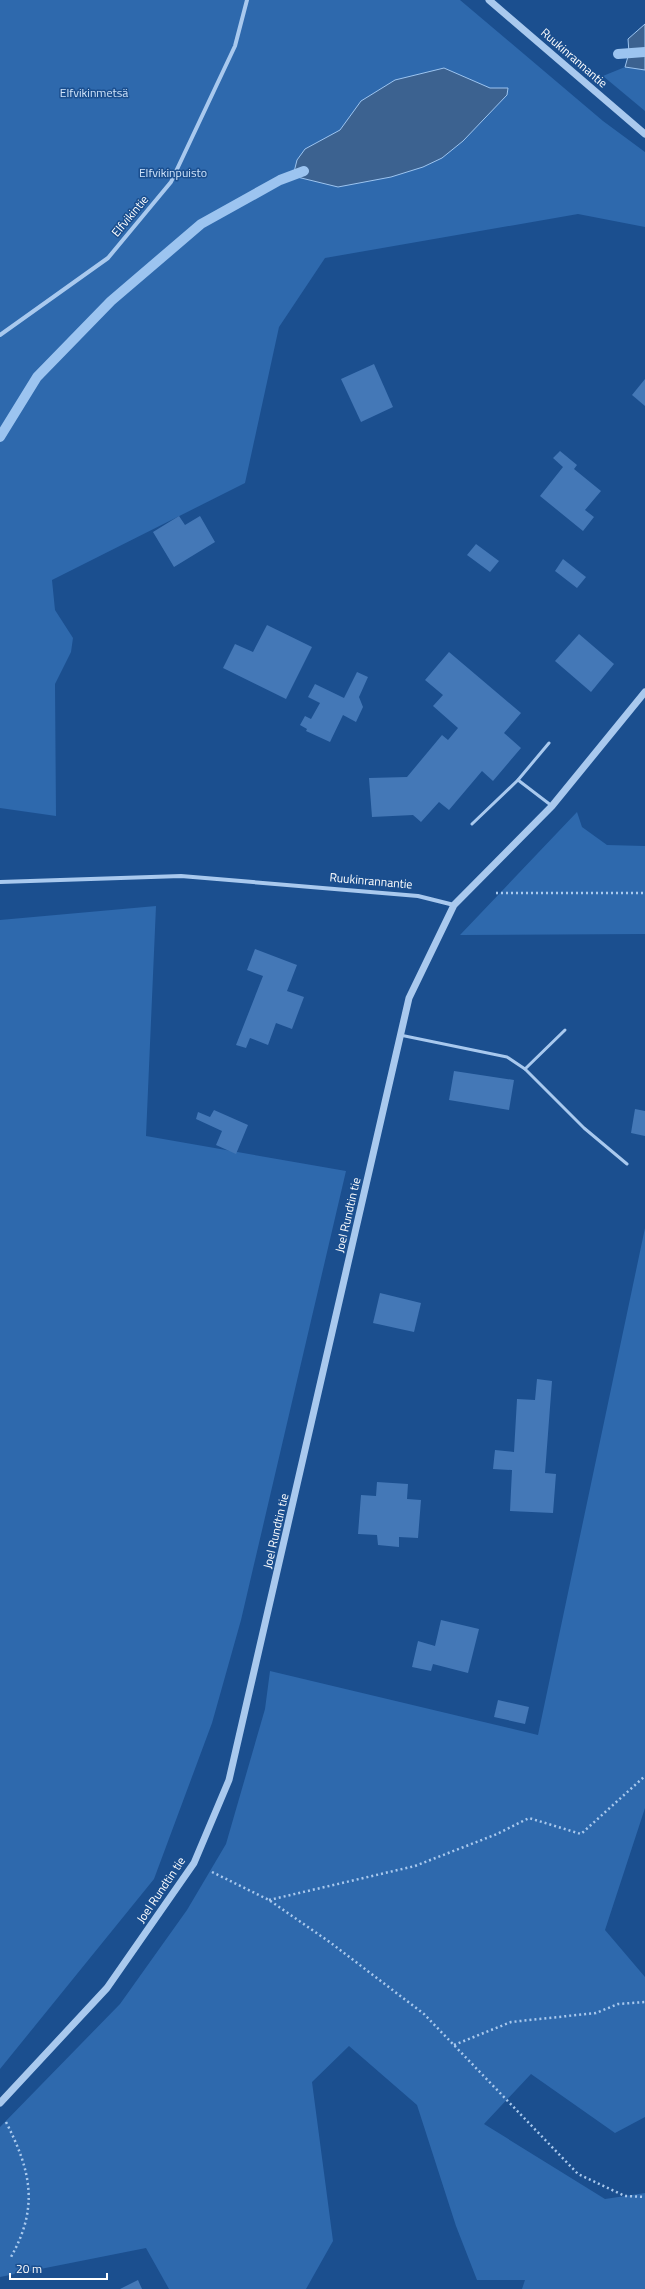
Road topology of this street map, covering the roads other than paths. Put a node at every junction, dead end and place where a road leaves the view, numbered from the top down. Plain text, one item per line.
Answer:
1 (247, 0) edge
2 (489, 0) edge
3 (645, 134) edge
4 (0, 335) edge
5 (645, 692) edge
6 (549, 743) dead end
7 (518, 780) junction
8 (552, 806) junction
9 (472, 824) dead end
10 (0, 882) edge
11 (454, 905) junction
12 (565, 1030) dead end
13 (400, 1035) junction
14 (525, 1069) junction
15 (627, 1164) dead end
16 (0, 2103) edge

1 - 4 street, Elfvikintie
2 - 3 street, Ruukinrannantie
5 - 8 street
6 - 7 lane
7 - 8 lane
7 - 9 lane
8 - 11 street
10 - 11 street, Ruukinrannantie
11 - 13 street, Joel Rundtin tie
12 - 14 lane
13 - 14 lane
13 - 16 street, Joel Rundtin tie
14 - 15 lane

